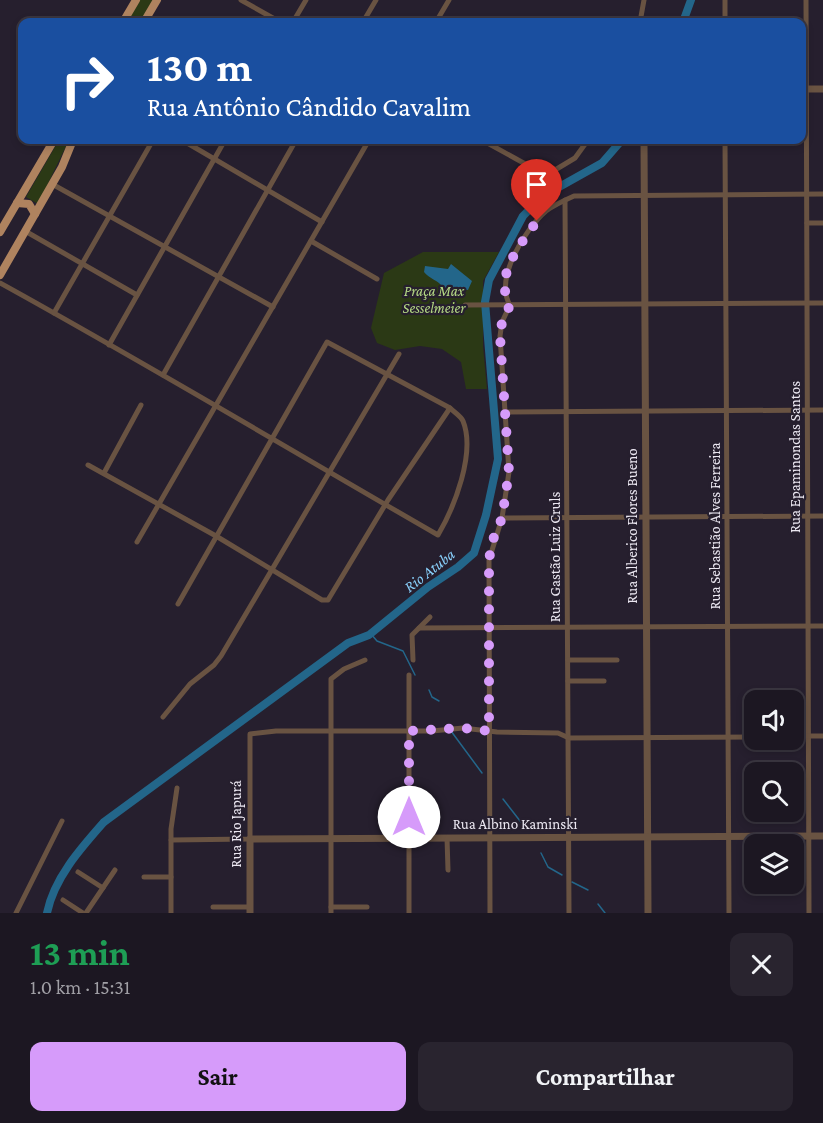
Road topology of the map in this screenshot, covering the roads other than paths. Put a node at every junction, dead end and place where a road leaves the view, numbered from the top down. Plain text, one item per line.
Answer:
1 (136, 0) edge
2 (157, 0) edge
3 (241, 0) edge
4 (306, 0) edge
5 (376, 0) edge
6 (449, 0) edge
7 (644, 0) edge
8 (724, 0) edge
9 (806, 0) edge
10 (125, 18) edge
11 (146, 18) edge
12 (273, 18) edge
13 (295, 18) edge
14 (365, 18) edge
15 (438, 18) edge
16 (641, 18) edge
17 (725, 18) edge
18 (806, 18) edge
19 (806, 89) edge
20 (823, 89) edge
21 (52, 144) edge
22 (71, 144) edge
23 (151, 144) edge
24 (189, 144) edge
25 (223, 144) edge
26 (294, 144) edge
27 (367, 144) edge
28 (489, 144) edge
29 (585, 144) edge
30 (644, 144) edge
31 (725, 144) edge
32 (805, 144) edge
33 (214, 159) junction
34 (52, 184) junction
35 (267, 190) junction
36 (725, 194) junction
37 (806, 194) junction
38 (823, 194) edge
39 (644, 195) junction
40 (565, 200) junction
41 (17, 203) junction
42 (35, 214) junction
43 (108, 217) junction
44 (322, 222) junction
45 (807, 223) junction
46 (823, 223) edge
47 (26, 231) junction
48 (0, 232) edge
49 (310, 241) junction
50 (163, 248) junction
51 (82, 264) junction
52 (0, 274) edge
53 (219, 278) junction
54 (377, 279) dead end
55 (0, 283) edge
56 (137, 296) junction
57 (807, 303) junction
58 (823, 303) edge
59 (566, 304) junction
60 (645, 304) junction
61 (726, 304) junction
62 (465, 305) dead end
63 (510, 305) junction
64 (273, 307) junction
65 (54, 313) junction
66 (109, 345) junction
67 (399, 354) dead end
68 (387, 374) junction
69 (163, 375) junction
70 (141, 405) dead end
71 (215, 407) junction
72 (450, 408) junction
73 (726, 410) junction
74 (807, 410) junction
75 (823, 410) edge
76 (566, 411) junction
77 (645, 411) junction
78 (505, 412) junction
79 (272, 440) junction
80 (88, 465) dead end
81 (328, 471) junction
82 (104, 473) junction
83 (160, 504) junction
84 (384, 504) junction
85 (807, 516) junction
86 (823, 516) edge
87 (646, 517) junction
88 (727, 517) junction
89 (502, 518) junction
90 (567, 518) junction
91 (216, 536) junction
92 (137, 542) dead end
93 (271, 569) junction
94 (178, 604) dead end
95 (430, 616) dead end
96 (646, 626) junction
97 (727, 626) junction
98 (807, 626) junction
99 (823, 626) edge
100 (489, 627) junction
101 (568, 627) junction
102 (419, 628) junction
103 (364, 660) dead end
104 (413, 660) dead end
105 (568, 660) junction
106 (617, 660) dead end
107 (409, 675) dead end
108 (568, 681) junction
109 (604, 681) dead end
110 (163, 717) dead end
111 (331, 731) junction
112 (409, 731) junction
113 (489, 731) junction
114 (804, 736) edge
115 (808, 736) junction
116 (823, 736) edge
117 (647, 737) junction
118 (728, 737) junction
119 (744, 737) edge
120 (569, 738) junction
121 (177, 788) dead end
122 (62, 821) dead end
123 (728, 836) junction
124 (808, 836) junction
125 (823, 836) edge
126 (569, 837) junction
127 (647, 837) junction
128 (409, 838) junction
129 (447, 838) junction
130 (490, 838) junction
131 (250, 839) junction
132 (331, 839) junction
133 (171, 840) junction
134 (115, 870) dead end
135 (448, 870) dead end
136 (78, 872) dead end
137 (144, 877) dead end
138 (171, 877) junction
139 (103, 888) junction
140 (63, 900) dead end
141 (213, 907) dead end
142 (367, 907) dead end
143 (250, 910) edge
144 (331, 910) edge
145 (16, 913) edge
146 (84, 913) edge
147 (171, 913) edge
148 (409, 913) edge
149 (490, 913) edge
150 (569, 913) edge
151 (648, 913) edge
152 (729, 913) edge
153 (809, 913) edge

1 - 10 main road
2 - 11 main road
3 - 12 street
4 - 13 street
5 - 14 street
6 - 15 street
7 - 16 street
8 - 17 street
9 - 18 street, Rua Epaminondas Santos
19 - 20 street
21 - 41 main road
22 - 34 main road
23 - 43 street
24 - 33 street
25 - 33 street
26 - 35 street
27 - 44 street
28 - 29 street
30 - 39 street, Rua Alberico Flores Bueno
31 - 36 street, Rua Sebastião Alves Ferreira
32 - 37 street, Rua Epaminondas Santos
33 - 35 street
33 - 50 street
34 - 42 main road
34 - 43 street
35 - 44 street
35 - 53 street
36 - 37 street
36 - 39 street
36 - 61 street, Rua Sebastião Alves Ferreira
37 - 38 street
37 - 45 street, Rua Epaminondas Santos
39 - 40 street
39 - 60 street, Rua Alberico Flores Bueno
40 - 59 street, Rua Gastão Luiz Cruls
40 - 63 street
41 - 42 main road
41 - 48 main road
42 - 47 main road
43 - 50 street
43 - 51 street
44 - 49 street
45 - 46 street
45 - 57 street, Rua Epaminondas Santos
47 - 51 street
47 - 52 main road
49 - 54 street
49 - 64 street
50 - 53 street
50 - 56 street
51 - 56 street
51 - 65 street
53 - 64 street
53 - 69 street
55 - 65 street
56 - 66 street
57 - 58 street
57 - 61 street
57 - 74 street, Rua Epaminondas Santos
59 - 60 street
59 - 63 street
59 - 76 street, Rua Gastão Luiz Cruls
60 - 61 street
60 - 77 street, Rua Alberico Flores Bueno
61 - 73 street, Rua Sebastião Alves Ferreira
62 - 63 street
63 - 78 street
64 - 71 street
65 - 66 street
66 - 69 street
67 - 68 street
68 - 72 street
68 - 79 street
68 - 81 street
69 - 71 street
70 - 82 street
71 - 79 street
71 - 83 street
72 - 84 street
72 - 84 street
73 - 74 street
73 - 77 street
73 - 88 street, Rua Sebastião Alves Ferreira
74 - 75 street
74 - 85 street, Rua Epaminondas Santos
76 - 77 street
76 - 78 street
76 - 90 street, Rua Gastão Luiz Cruls
77 - 87 street, Rua Alberico Flores Bueno
78 - 89 street
79 - 81 street
79 - 91 street
80 - 82 street
81 - 84 street
81 - 93 street
82 - 83 street
83 - 91 street
83 - 92 street
84 - 93 street
85 - 86 street
85 - 88 street
85 - 98 street, Rua Epaminondas Santos
87 - 88 street
87 - 90 street
87 - 96 street, Rua Alberico Flores Bueno
88 - 97 street, Rua Sebastião Alves Ferreira
89 - 90 street
89 - 100 street
90 - 101 street, Rua Gastão Luiz Cruls
91 - 93 street
91 - 94 street
93 - 110 street
95 - 102 street
96 - 97 street
96 - 101 street
96 - 117 street, Rua Alberico Flores Bueno
97 - 98 street
97 - 118 street, Rua Sebastião Alves Ferreira
98 - 99 street
98 - 115 street, Rua Epaminondas Santos
100 - 101 street
100 - 102 street
100 - 113 street
101 - 105 street, Rua Gastão Luiz Cruls
102 - 104 street
103 - 111 street
105 - 106 street
105 - 108 street, Rua Gastão Luiz Cruls
107 - 112 street
108 - 109 street
108 - 120 street, Rua Gastão Luiz Cruls
111 - 112 street
111 - 131 street, Rua Rio Japurá
111 - 132 street
112 - 113 street
112 - 128 street
113 - 120 street
113 - 130 street
114 - 115 street
115 - 116 street
115 - 124 street, Rua Epaminondas Santos
117 - 118 street
117 - 120 street
117 - 127 street, Rua Alberico Flores Bueno
118 - 119 street
118 - 123 street, Rua Sebastião Alves Ferreira
120 - 126 street, Rua Gastão Luiz Cruls
121 - 133 street
122 - 145 street
123 - 124 street, Rua Albino Kaminski
123 - 127 street, Rua Albino Kaminski
123 - 152 street, Rua Sebastião Alves Ferreira
124 - 125 street, Rua Albino Kaminski
124 - 153 street, Rua Epaminondas Santos
126 - 127 street, Rua Albino Kaminski
126 - 130 street, Rua Albino Kaminski
126 - 150 street, Rua Gastão Luiz Cruls
127 - 151 street, Rua Alberico Flores Bueno
128 - 129 street, Rua Albino Kaminski
128 - 132 street, Rua Albino Kaminski
128 - 148 street
129 - 130 street, Rua Albino Kaminski
129 - 135 street
130 - 149 street
131 - 132 street, Rua Albino Kaminski
131 - 133 street, Rua Albino Kaminski
131 - 143 street, Rua Rio Japurá
132 - 144 street
133 - 138 street
134 - 139 street
136 - 139 street
137 - 138 street
138 - 147 street
139 - 146 street
140 - 146 street
141 - 143 street
142 - 144 street

